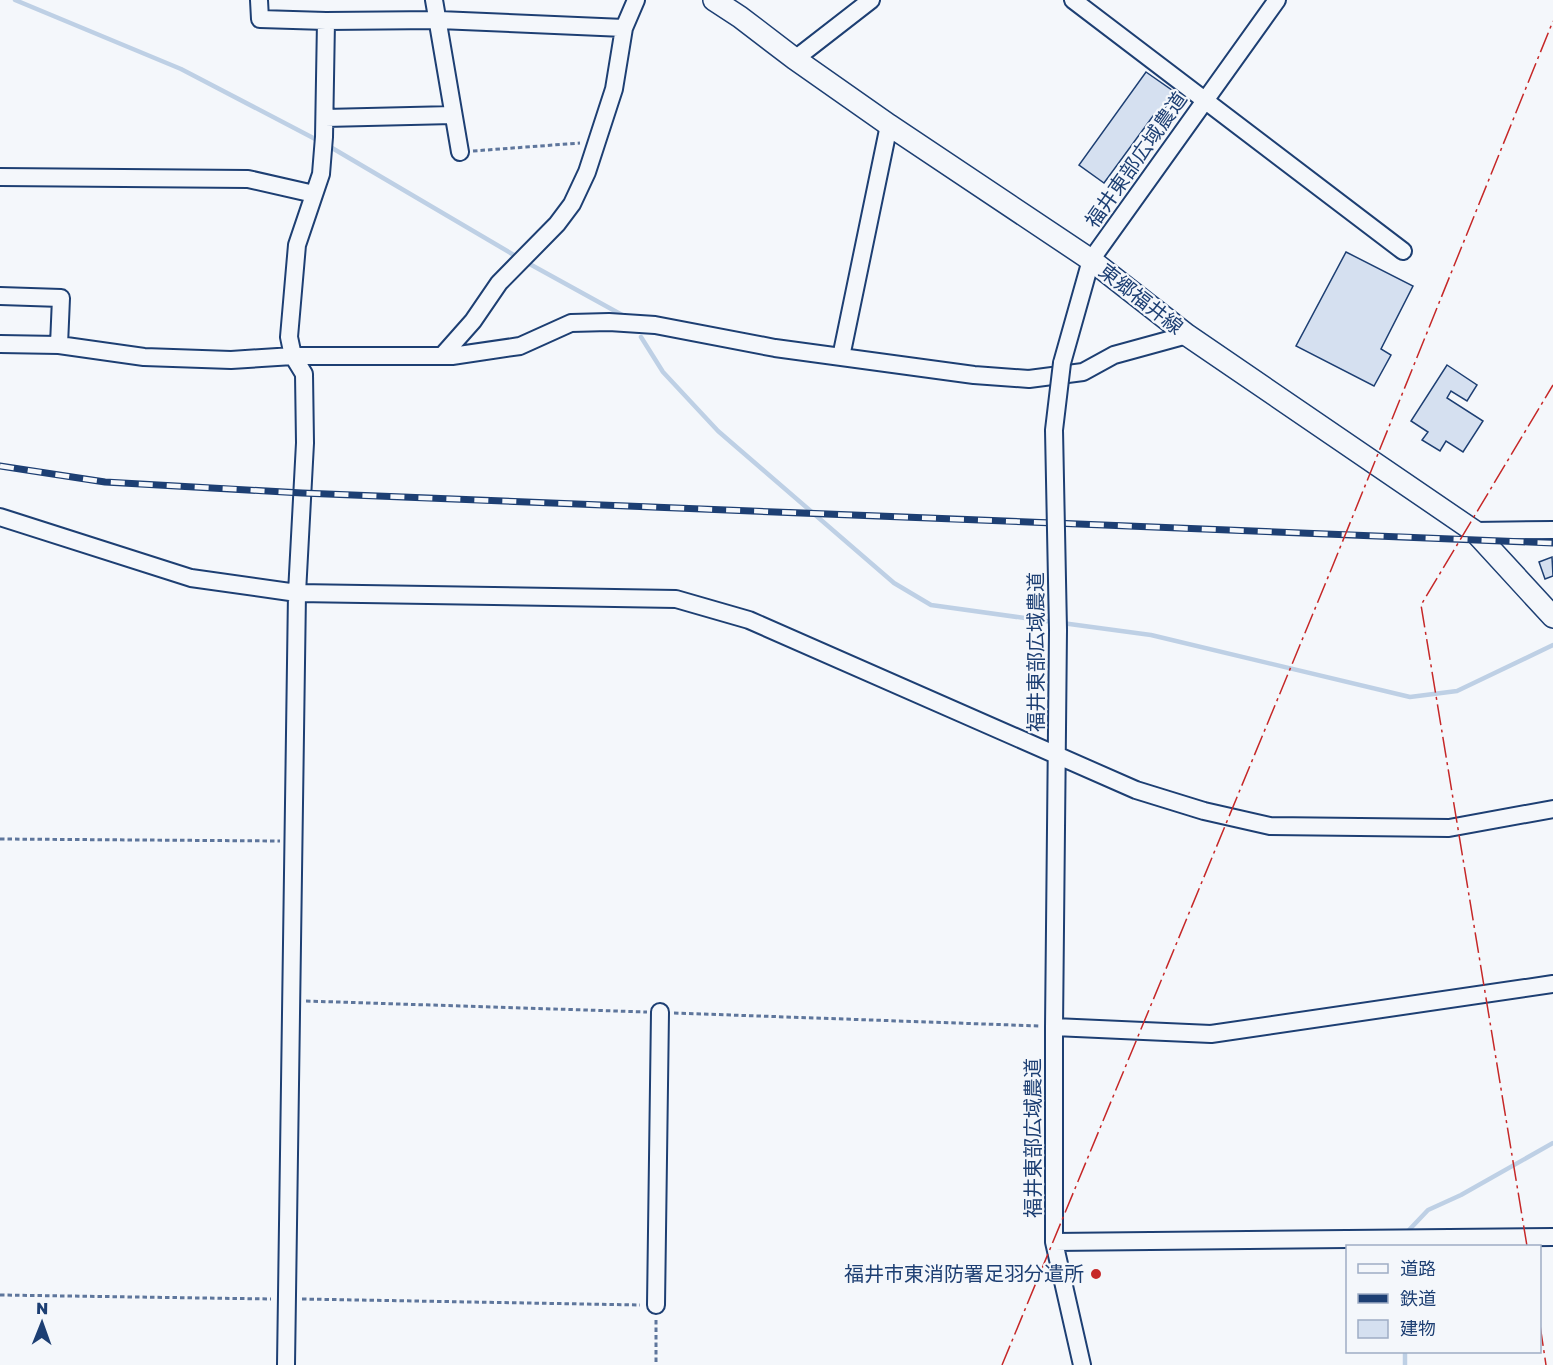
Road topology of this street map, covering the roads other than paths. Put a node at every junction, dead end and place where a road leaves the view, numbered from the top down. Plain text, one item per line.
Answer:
1 (259, 0) edge
2 (434, 0) edge
3 (636, 0) edge
4 (714, 0) edge
5 (871, 0) edge
6 (1073, 0) edge
7 (1277, 0) edge
8 (439, 20) junction
9 (326, 21) junction
10 (624, 28) junction
11 (795, 59) junction
12 (1204, 100) junction
13 (453, 114) junction
14 (325, 117) junction
15 (889, 125) junction
16 (460, 152) road end
17 (0, 177) edge
18 (314, 194) junction
19 (1403, 251) dead end
20 (1091, 260) junction
21 (0, 296) edge
22 (1187, 335) junction
23 (0, 344) edge
24 (59, 345) junction
25 (293, 356) junction
26 (442, 356) junction
27 (841, 357) junction
28 (0, 517) edge
29 (1553, 530) edge
30 (1474, 531) junction
31 (297, 593) junction
32 (1553, 617) edge
33 (1057, 754) junction
34 (1553, 809) edge
35 (1553, 984) edge
36 (660, 1012) dead end
37 (1054, 1027) junction
38 (1553, 1237) edge
39 (1054, 1242) junction
40 (656, 1305) road end
41 (286, 1365) edge
42 (1082, 1365) edge

1 - 9 street
2 - 8 street
3 - 10 street
4 - 11 main road, 東郷福井線
5 - 11 street
6 - 12 street
7 - 12 street, 福井東部広域農道
8 - 9 street
8 - 10 street
8 - 13 street
9 - 14 street
10 - 26 street
11 - 15 main road, 東郷福井線
12 - 19 street
12 - 20 street, 福井東部広域農道
13 - 14 street
13 - 16 street
14 - 18 street
15 - 20 main road, 東郷福井線
15 - 27 street
17 - 18 street
18 - 25 street
20 - 22 main road, 東郷福井線
20 - 33 street, 福井東部広域農道, bridge
21 - 24 street
22 - 27 street
22 - 30 main road, 東郷福井線
23 - 24 street
24 - 25 street
25 - 26 street
25 - 31 street
26 - 27 street
28 - 31 street
29 - 30 street
30 - 32 main road, 東郷福井線
31 - 33 street
31 - 41 street
33 - 34 street
33 - 37 street, 福井東部広域農道
35 - 37 street
36 - 40 street
37 - 39 street, 福井東部広域農道
38 - 39 street
39 - 42 street, 福井東部広域農道

